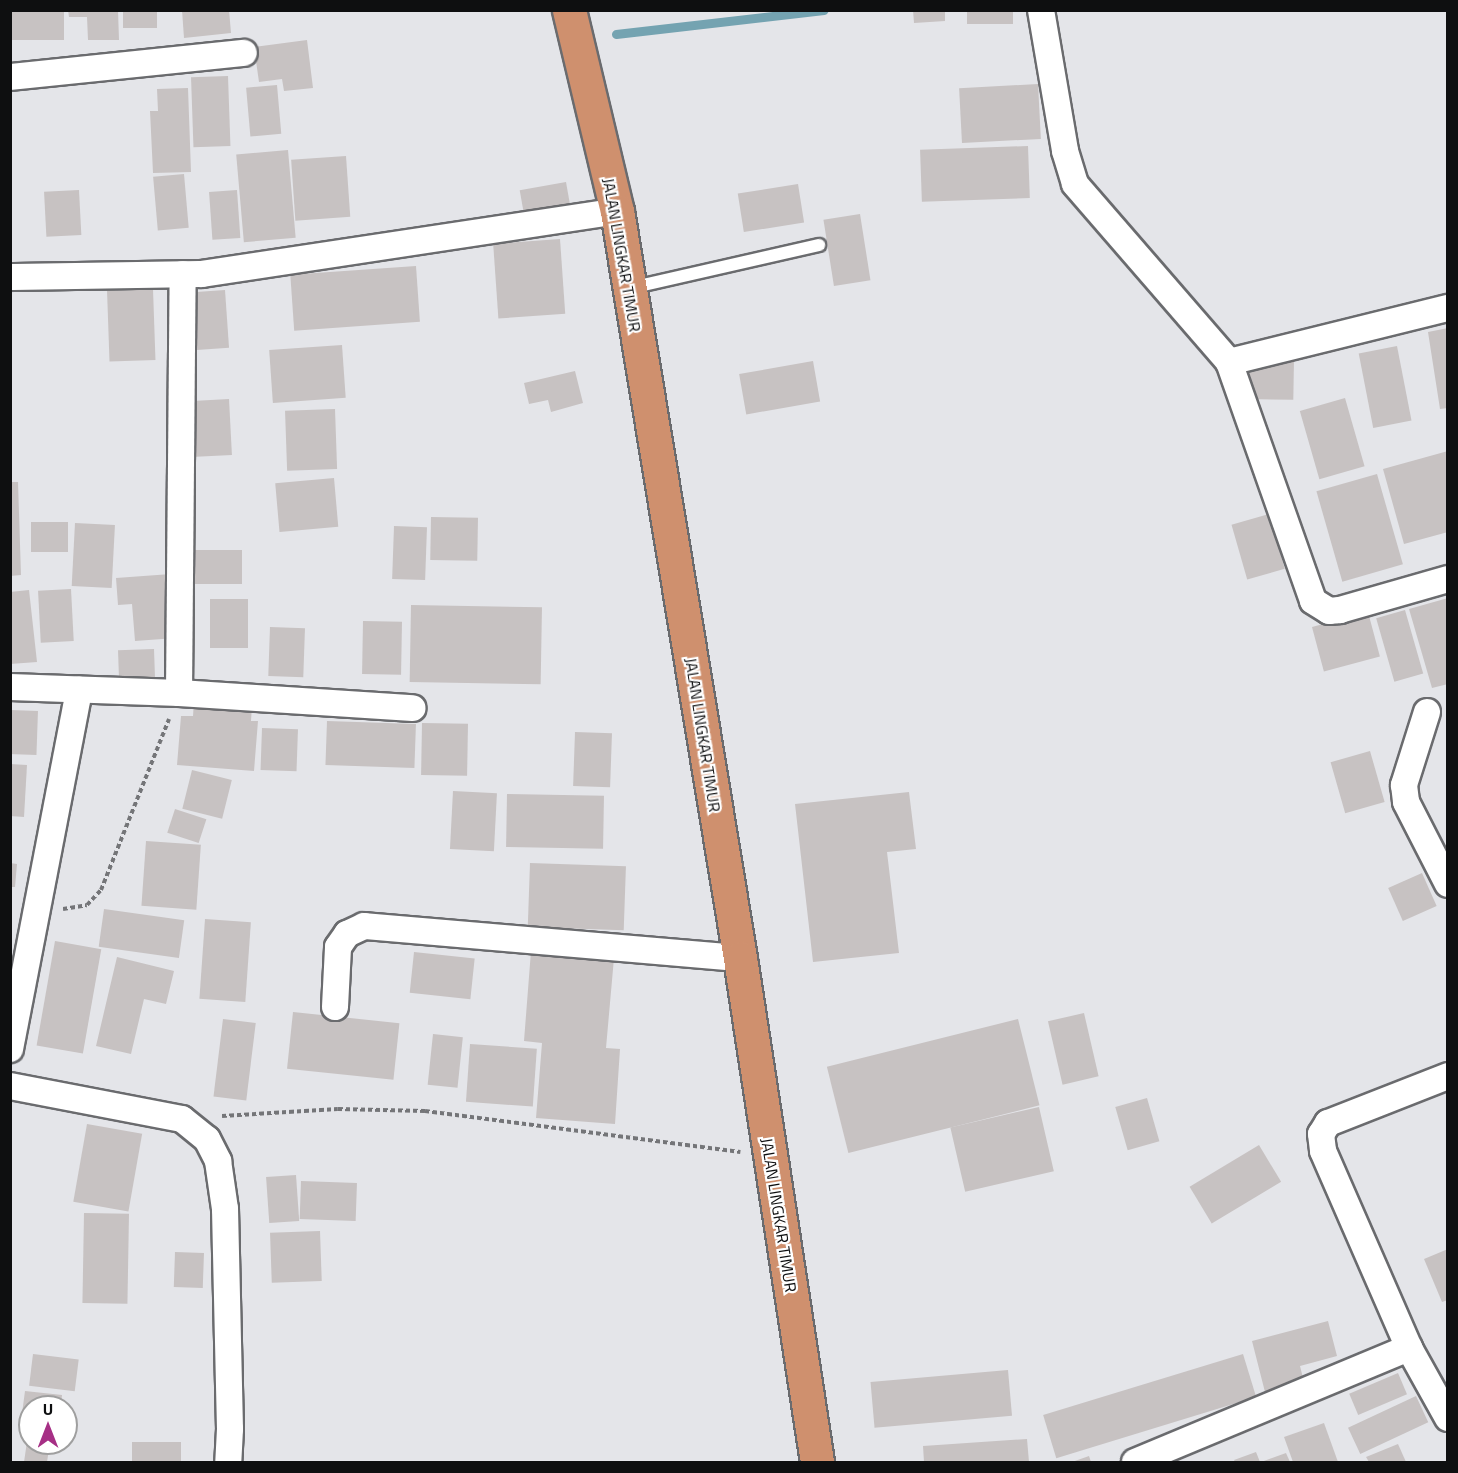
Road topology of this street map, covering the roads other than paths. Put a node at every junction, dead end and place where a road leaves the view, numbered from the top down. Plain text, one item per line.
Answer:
1 (569, 10) edge
2 (1041, 10) edge
3 (244, 53) dead end
4 (10, 77) edge
5 (617, 211) junction
6 (819, 245) dead end
7 (183, 274) junction
8 (10, 277) edge
9 (628, 288) junction
10 (1448, 308) edge
11 (1229, 362) junction
12 (1448, 579) edge
13 (10, 687) edge
14 (79, 690) junction
15 (179, 693) junction
16 (413, 708) dead end
17 (1427, 712) dead end
18 (1448, 884) edge
19 (740, 958) junction
20 (335, 1007) dead end
21 (10, 1048) edge
22 (1448, 1076) edge
23 (10, 1086) edge
24 (1409, 1348) junction
25 (1448, 1418) edge
26 (228, 1462) edge
27 (817, 1462) edge
28 (1135, 1462) edge

1 - 5 highway, JALAN LINGKAR TIMUR
2 - 11 street
3 - 4 street
5 - 7 street
5 - 9 highway, JALAN LINGKAR TIMUR
6 - 9 lane
7 - 8 street
7 - 15 street
9 - 19 highway, JALAN LINGKAR TIMUR
10 - 11 street
11 - 12 street
13 - 14 street
14 - 15 street
14 - 21 street
15 - 16 street
17 - 18 street
19 - 20 street
19 - 27 highway, JALAN LINGKAR TIMUR
22 - 24 street
23 - 26 street
24 - 25 street
24 - 28 street

